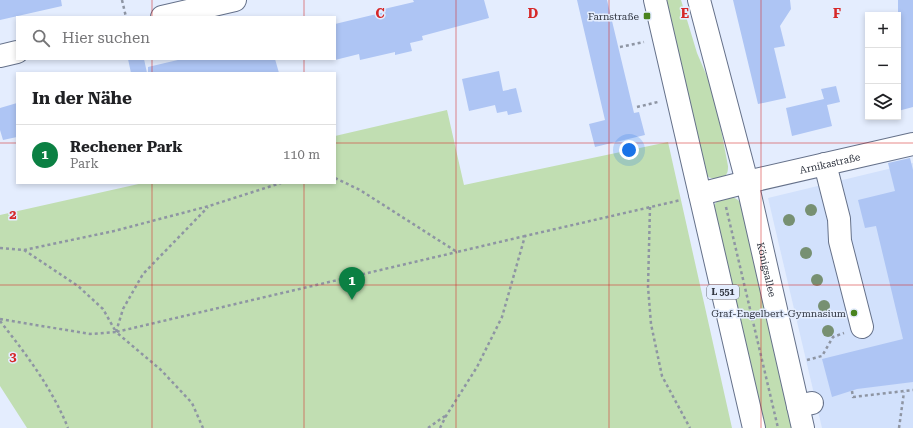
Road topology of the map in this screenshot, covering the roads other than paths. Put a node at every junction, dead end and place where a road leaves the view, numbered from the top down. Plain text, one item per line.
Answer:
1 (235, 0) edge
2 (655, 0) edge
3 (699, 0) edge
4 (166, 16) edge
5 (16, 52) edge
6 (0, 56) edge
7 (913, 144) edge
8 (825, 164) junction
9 (747, 182) junction
10 (700, 194) junction
11 (862, 326) road end
12 (754, 428) edge
13 (803, 428) edge

1 - 4 main road
2 - 10 main road, L 551
3 - 9 main road, Königsallee
5 - 6 main road
7 - 8 main road, Arnikastraße
8 - 9 main road, Arnikastraße
8 - 11 main road
9 - 10 main road
9 - 13 main road, Königsallee
10 - 12 main road, L 551

